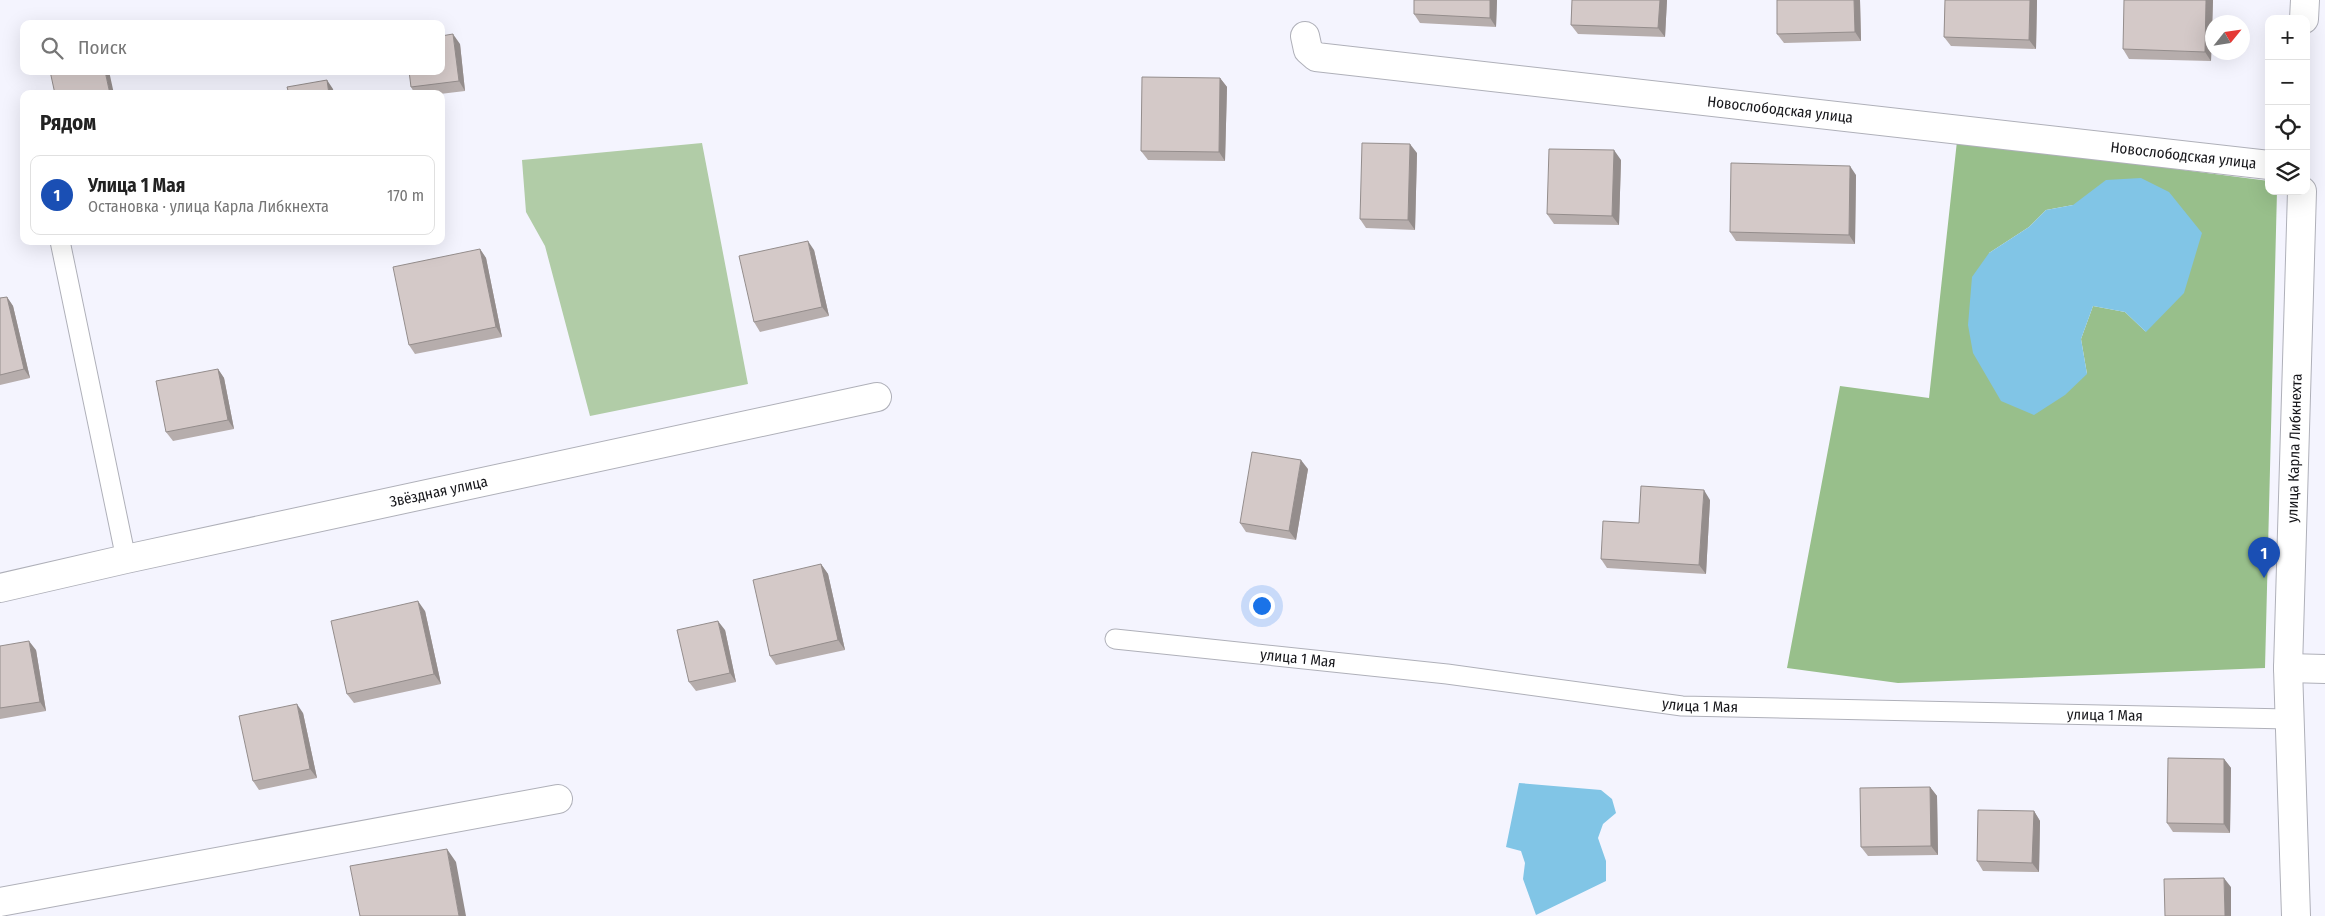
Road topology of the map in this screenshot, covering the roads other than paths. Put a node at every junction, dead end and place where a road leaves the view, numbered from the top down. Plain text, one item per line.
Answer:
1 (2305, 0) edge
2 (2304, 15) edge
3 (1305, 36) dead end
4 (2265, 165) edge
5 (2302, 195) edge
6 (61, 245) edge
7 (877, 397) dead end
8 (126, 559) junction
9 (0, 588) edge
10 (1115, 639) dead end
11 (2288, 668) junction
12 (2325, 669) edge
13 (2288, 719) junction
14 (558, 800) dead end
15 (0, 902) edge
16 (2296, 916) edge

1 - 2 street
3 - 4 street, Новослободская улица
5 - 11 street, улица Карла Либкнехта
6 - 8 lane
7 - 8 street, Звёздная улица
8 - 9 street, Звёздная улица
10 - 13 lane, улица 1 Мая
11 - 12 street
11 - 13 street, улица Карла Либкнехта
13 - 16 street, улица Карла Либкнехта
14 - 15 street

